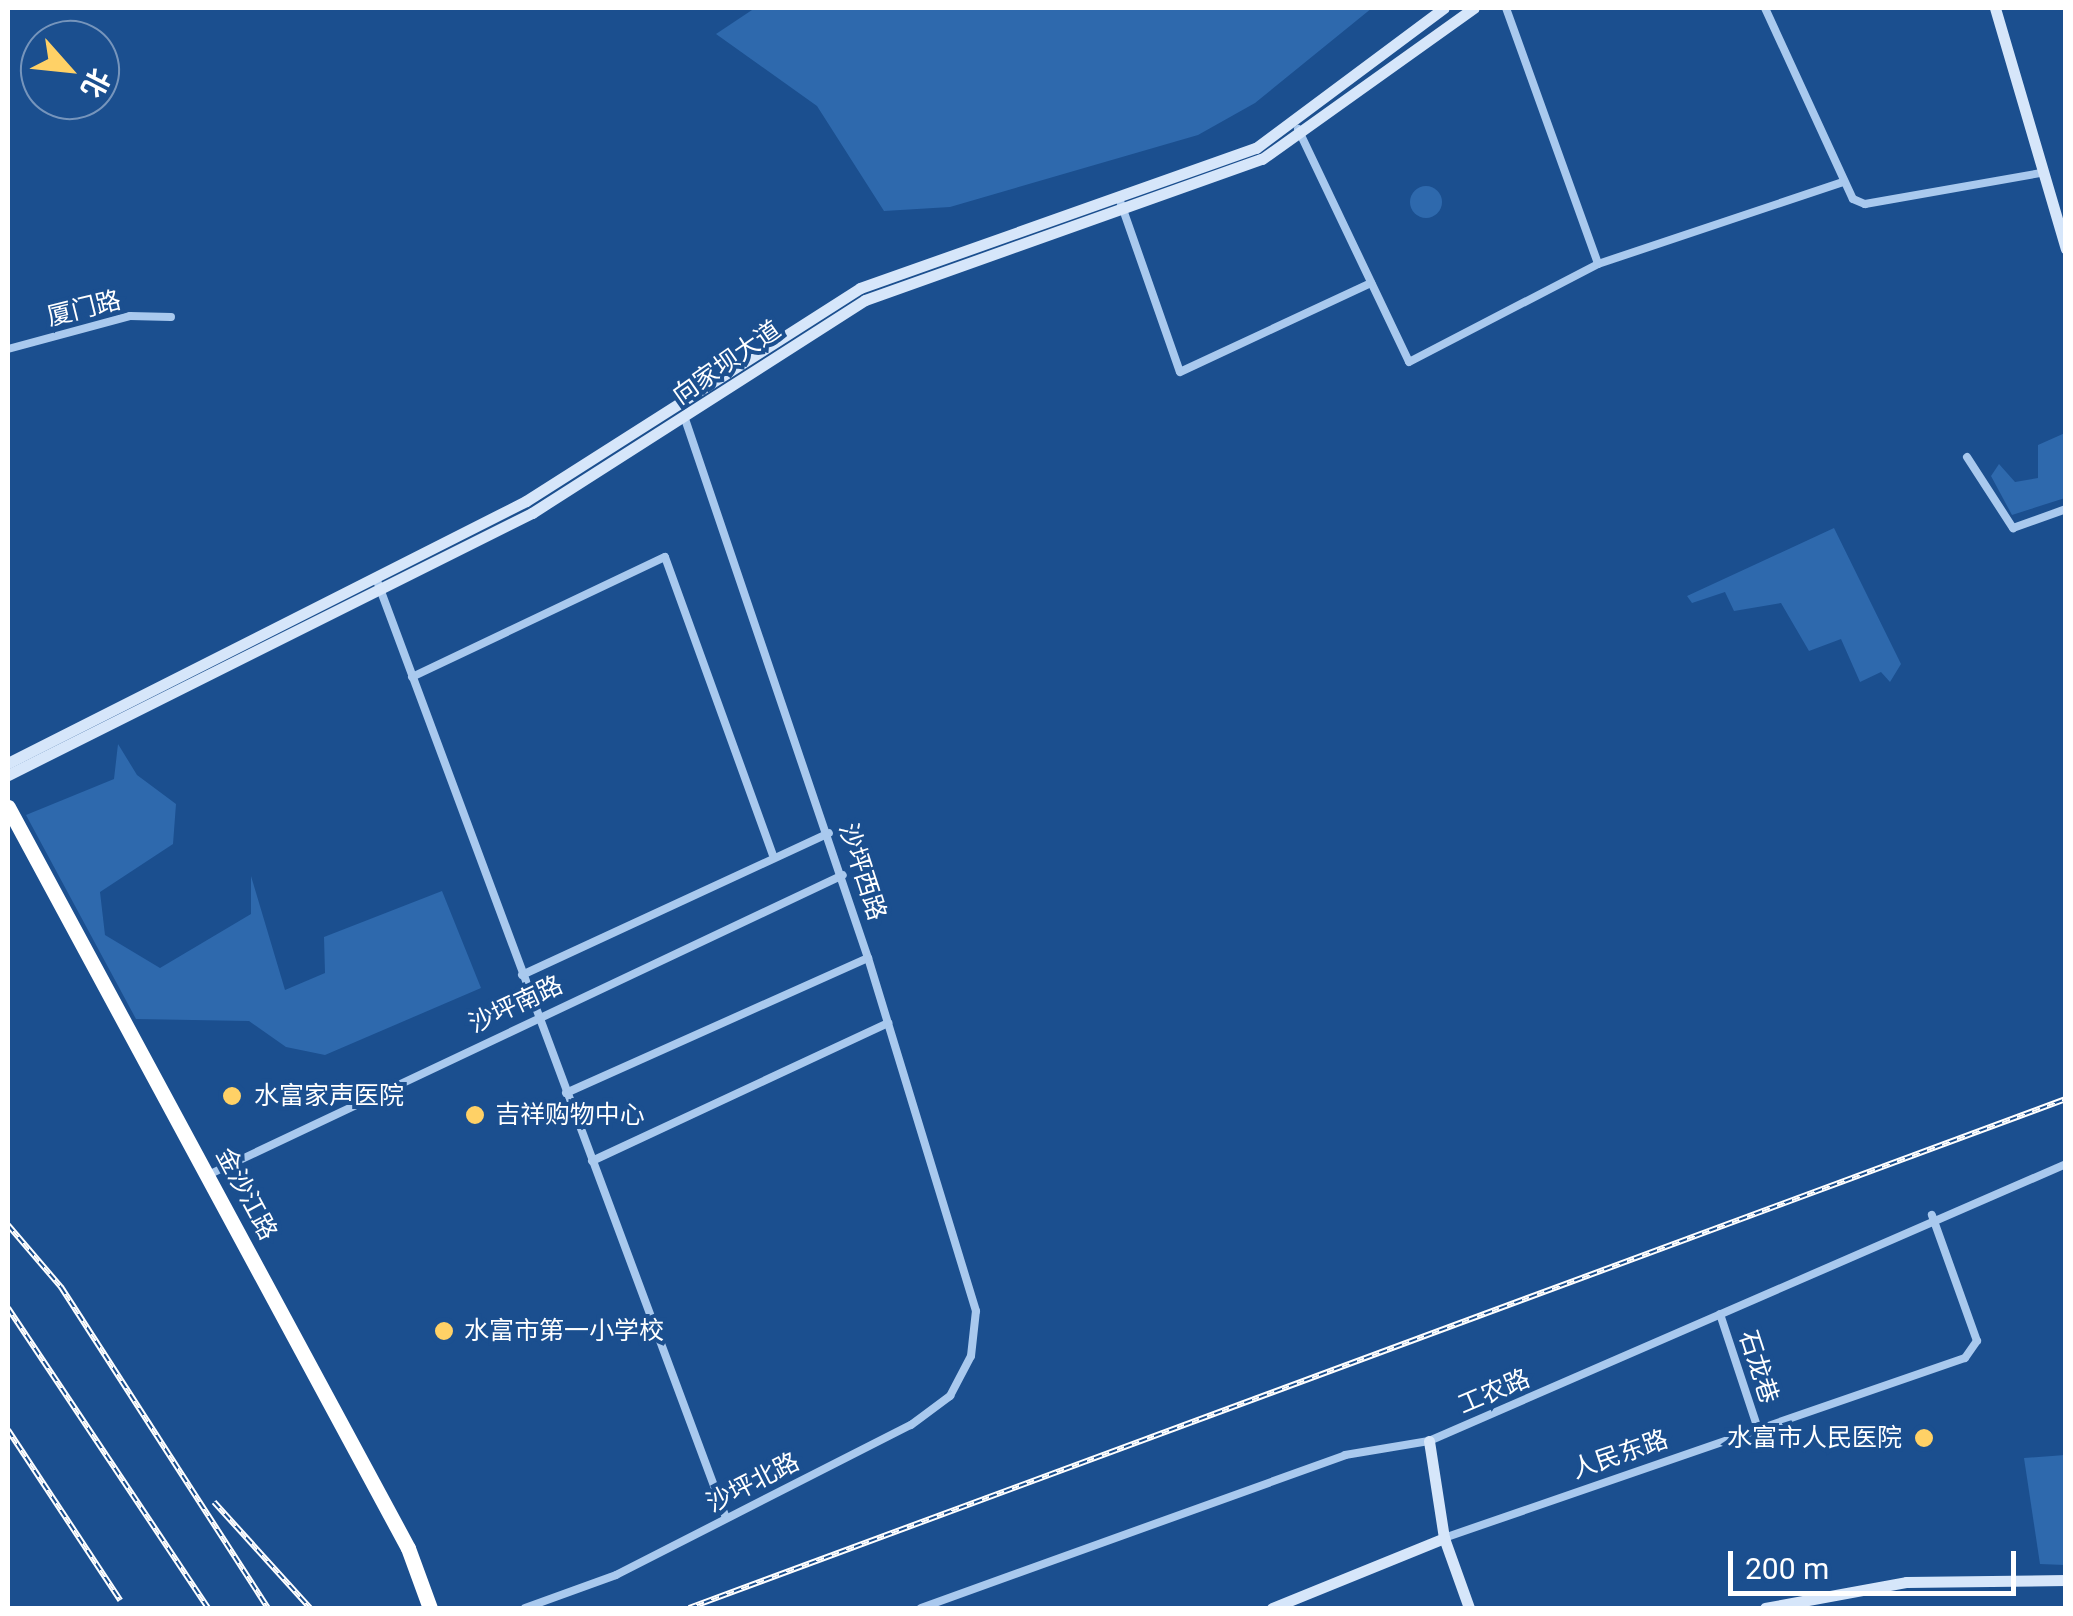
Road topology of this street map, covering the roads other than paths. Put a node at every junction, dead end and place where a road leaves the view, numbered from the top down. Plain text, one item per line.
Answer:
1 (1444, 8) edge
2 (1474, 8) edge
3 (1506, 8) edge
4 (1765, 8) edge
5 (1995, 8) edge
6 (1299, 131) junction
7 (2041, 173) junction
8 (1843, 182) junction
9 (1121, 204) junction
10 (2066, 249) edge
11 (1598, 264) junction
12 (1371, 283) junction
13 (171, 317) dead end
14 (8, 349) edge
15 (683, 413) junction
16 (1967, 456) dead end
17 (2065, 511) edge
18 (378, 584) junction
19 (412, 677) junction
20 (8, 763) edge
21 (8, 776) edge
22 (10, 813) edge
23 (829, 833) junction
24 (772, 854) dead end
25 (843, 875) junction
26 (868, 958) junction
27 (522, 975) junction
28 (537, 1016) junction
29 (888, 1023) junction
30 (566, 1093) junction
31 (592, 1161) junction
32 (2066, 1164) edge
33 (208, 1175) junction
34 (1932, 1215) junction
35 (1720, 1314) junction
36 (971, 1356) joint
37 (1759, 1432) junction
38 (1429, 1441) junction
39 (726, 1518) junction
40 (1444, 1538) junction
41 (2066, 1580) edge
42 (430, 1608) edge
43 (525, 1608) edge
44 (920, 1608) edge
45 (1272, 1608) edge
46 (1469, 1608) edge
47 (1765, 1608) edge

1 - 6 main road, 向家坝大道
2 - 6 main road, 向家坝大道
3 - 11 street
4 - 8 street
5 - 7 main road
6 - 9 main road, 向家坝大道
6 - 12 street
7 - 8 street
7 - 10 main road
8 - 11 street
9 - 12 street
9 - 15 main road, 向家坝大道
11 - 12 street
13 - 14 street, 厦门路
15 - 18 main road, 向家坝大道
15 - 23 street, 沙坪西路
16 - 17 street
18 - 19 street
18 - 20 main road, 向家坝大道
18 - 21 main road, 向家坝大道
19 - 24 street
19 - 27 street
22 - 33 highway, 金沙江路
23 - 25 street, 沙坪西路
23 - 27 street
25 - 26 street, 沙坪西路
25 - 28 street, 沙坪南路
26 - 29 street, 沙坪西路
26 - 30 street
27 - 28 street
28 - 30 street
28 - 33 street, 沙坪南路
29 - 31 street
29 - 36 street, 沙坪西路
30 - 31 street
31 - 39 street
32 - 34 street, 工农路
33 - 42 highway, 金沙江路
34 - 35 street, 工农路
34 - 37 street, 人民东路
35 - 37 street, 石龙巷
35 - 38 street, 工农路
36 - 39 street, 沙坪北路
37 - 40 street, 人民东路
38 - 40 main road
38 - 44 street, 工农路
39 - 43 street, 沙坪北路
40 - 45 main road, 人民东路
40 - 46 main road
41 - 47 main road

